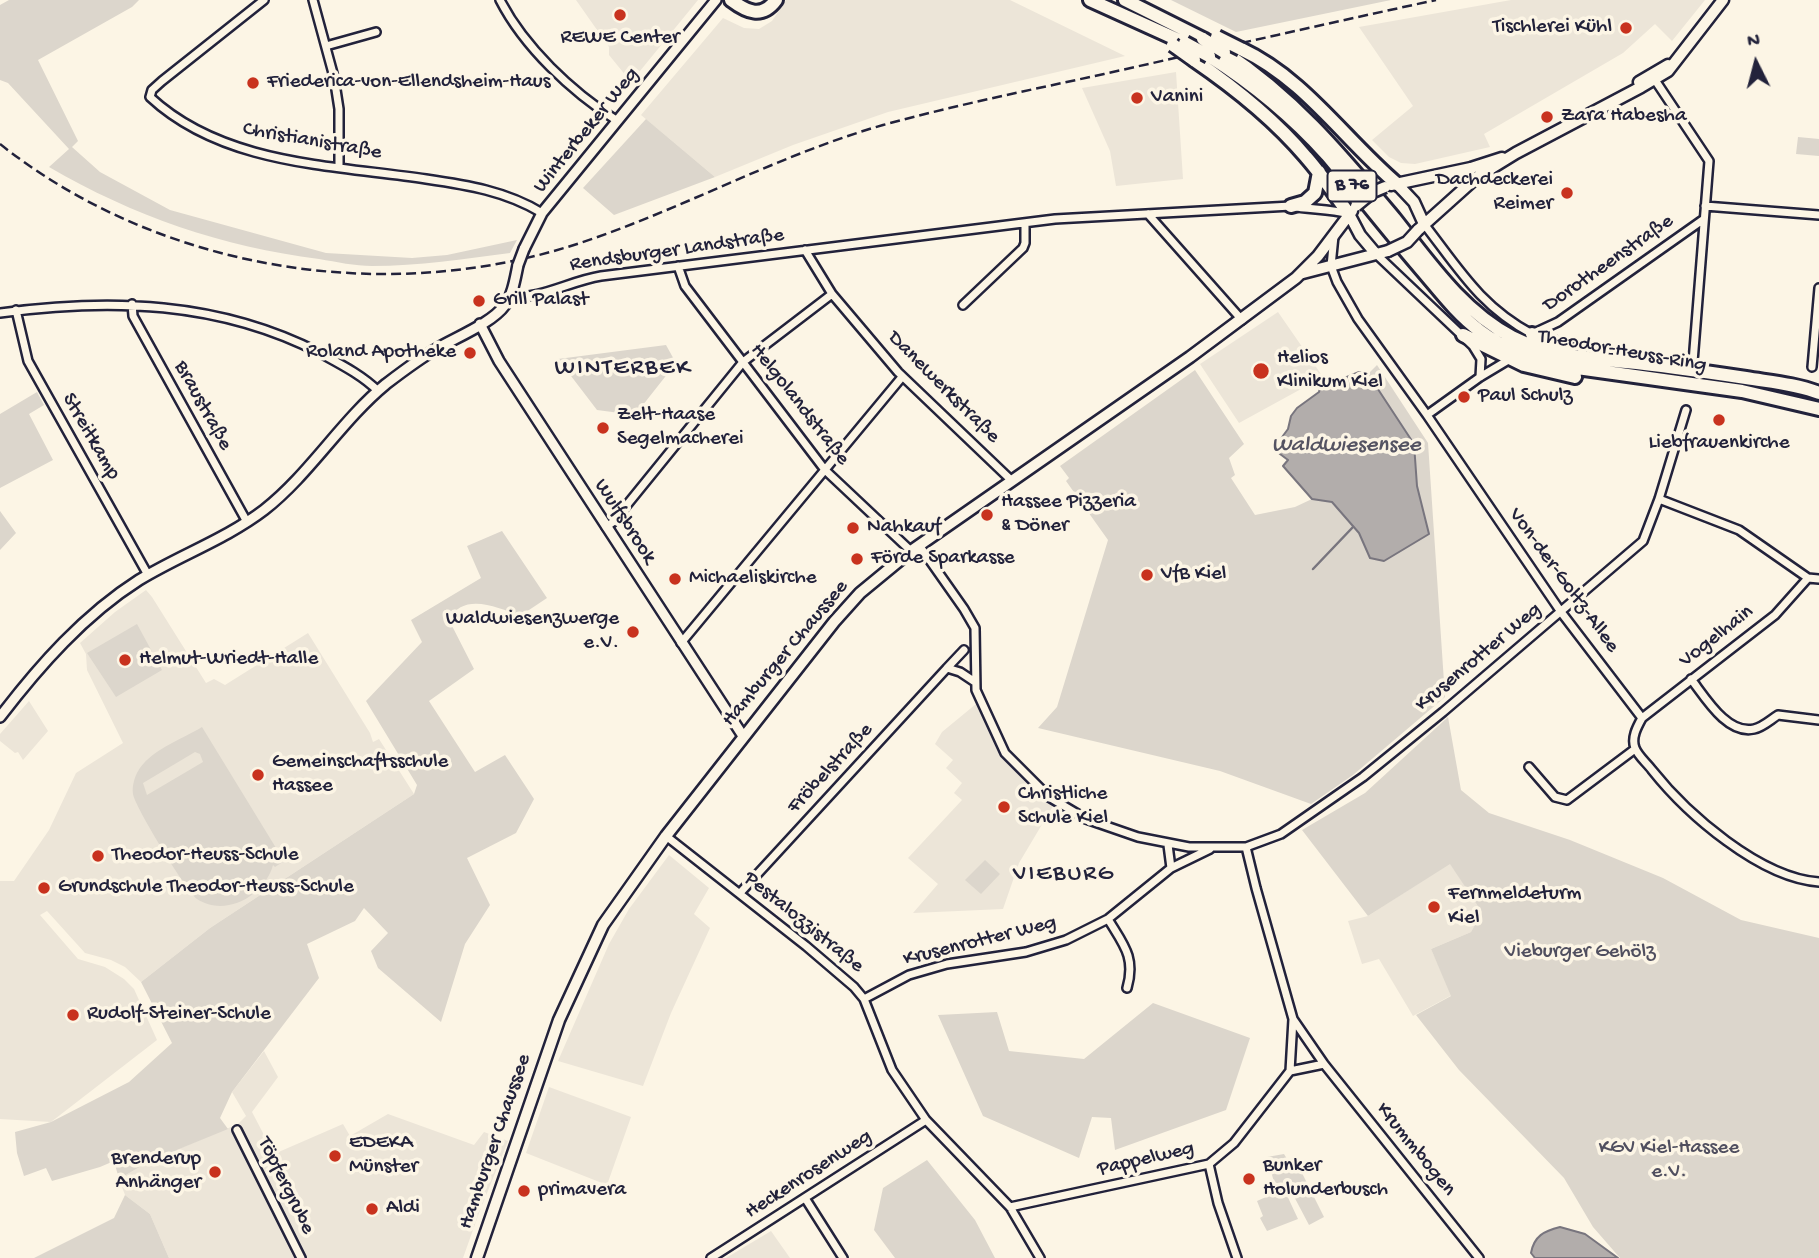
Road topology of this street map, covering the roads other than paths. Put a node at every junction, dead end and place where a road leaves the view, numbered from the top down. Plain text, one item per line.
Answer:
1 (264, 0) edge
2 (313, 0) edge
3 (500, 0) edge
4 (716, 0) edge
5 (731, 0) edge
6 (776, 0) edge
7 (1090, 0) edge
8 (1125, 0) edge
9 (1723, 0) edge
10 (1157, 16) junction
11 (376, 32) dead end
12 (1179, 44) junction
13 (326, 46) junction
14 (1674, 63) junction
15 (1655, 80) junction
16 (1629, 93) junction
17 (616, 120) junction
18 (1516, 153) junction
19 (339, 167) junction
20 (1319, 172) junction
21 (1391, 186) junction
22 (1291, 206) junction
23 (1705, 206) junction
24 (1353, 210) junction
25 (542, 213) junction
26 (1148, 214) junction
27 (1819, 215) edge
28 (1704, 219) junction
29 (1025, 223) junction
30 (1421, 227) junction
31 (1334, 236) junction
32 (805, 250) junction
33 (1377, 254) junction
34 (678, 266) junction
35 (1331, 266) junction
36 (1303, 273) junction
37 (1819, 288) edge
38 (832, 294) junction
39 (510, 297) junction
40 (132, 304) junction
41 (963, 305) dead end
42 (16, 310) junction
43 (0, 313) edge
44 (1242, 320) junction
45 (480, 324) junction
46 (1532, 334) junction
47 (1463, 335) junction
48 (1510, 359) junction
49 (1606, 360) junction
50 (743, 362) junction
51 (1693, 362) dead end
52 (1812, 368) dead end
53 (902, 377) junction
54 (1479, 377) junction
55 (1648, 379) junction
56 (1787, 385) junction
57 (378, 391) junction
58 (1819, 393) edge
59 (1819, 400) edge
60 (1686, 410) dead end
61 (1819, 410) edge
62 (1427, 415) junction
63 (825, 470) junction
64 (1011, 480) junction
65 (1659, 499) junction
66 (247, 522) junction
67 (606, 527) junction
68 (915, 548) junction
69 (148, 575) junction
70 (1808, 578) junction
71 (1819, 579) edge
72 (1561, 612) junction
73 (681, 643) junction
74 (964, 650) dead end
75 (947, 668) junction
76 (1691, 679) junction
77 (975, 682) junction
78 (0, 717) edge
79 (1642, 718) junction
80 (1819, 720) edge
81 (743, 736) junction
82 (1635, 749) junction
83 (1529, 766) dead end
84 (666, 836) junction
85 (1168, 845) junction
86 (1246, 847) junction
87 (1210, 849) junction
88 (1171, 868) junction
89 (1819, 882) edge
90 (740, 893) junction
91 (1108, 919) junction
92 (1128, 988) dead end
93 (864, 999) junction
94 (1293, 1019) junction
95 (1324, 1064) junction
96 (1290, 1071) junction
97 (926, 1120) junction
98 (237, 1130) dead end
99 (1209, 1164) junction
100 (806, 1198) junction
101 (1010, 1207) junction
102 (301, 1258) edge
103 (477, 1258) edge
104 (711, 1258) edge
105 (844, 1258) edge
106 (1040, 1258) edge
107 (1237, 1258) edge
108 (1479, 1258) edge

1 - 19 street, Christianistraße
2 - 13 street
3 - 17 street
4 - 17 street, Winterbeker Weg
5 - 6 highway
7 - 12 highway, Theodor-Heuss-Ring / B 76
8 - 10 highway, Theodor-Heuss-Ring
9 - 14 main road, Hamburger Chaussee
10 - 21 highway, bridge
10 - 49 highway, Theodor-Heuss-Ring / B 76, bridge
11 - 13 street
12 - 20 highway, bridge
12 - 55 highway, Theodor-Heuss-Ring / B 76, bridge
13 - 19 street
14 - 15 main road, Hamburger Chaussee
14 - 16 main road, Hamburger Chaussee
15 - 16 main road, Hamburger Chaussee
15 - 23 street
16 - 18 main road, Hamburger Chaussee
17 - 25 street, Winterbeker Weg
18 - 21 main road, Hamburger Chaussee
18 - 30 main road, Hamburger Chaussee
19 - 25 street, Christianistraße
20 - 22 highway
20 - 24 highway
21 - 24 main road, Hamburger Chaussee, bridge
21 - 30 main road
22 - 24 street, Rendsburger Landstraße
22 - 26 street, Rendsburger Landstraße
23 - 27 street
23 - 28 street
24 - 31 main road, Hamburger Chaussee
24 - 33 main road
25 - 39 street, Winterbeker Weg, bridge
26 - 29 street, Rendsburger Landstraße
26 - 44 street
28 - 46 street, Dorotheenstraße
28 - 51 street
29 - 32 street, Rendsburger Landstraße
29 - 41 street
30 - 33 main road, Hamburger Chaussee, bridge
30 - 46 street, Theodor-Heuss-Ring
31 - 35 street
31 - 36 main road, Hamburger Chaussee
32 - 34 street, Rendsburger Landstraße
32 - 38 street, Danewerkstraße
33 - 35 main road, Hamburger Chaussee
33 - 47 street
34 - 39 street, Rendsburger Landstraße
34 - 50 street, Helgolandstraße
35 - 36 main road, Hamburger Chaussee
35 - 62 street, Von-der-Goltz-Allee
36 - 44 main road, Hamburger Chaussee
37 - 52 street
38 - 50 street
38 - 53 street, Danewerkstraße
39 - 45 street
40 - 42 street
40 - 57 street
40 - 66 street, Braustraße
42 - 43 street
42 - 69 street, Streitkamp
44 - 64 main road, Hamburger Chaussee
45 - 57 street
45 - 67 street, Wulfsbrook
46 - 49 highway
47 - 48 highway
47 - 54 street
48 - 54 street
48 - 55 highway
49 - 56 highway, Theodor-Heuss-Ring / B 76
50 - 63 street, Helgolandstraße
50 - 67 street
53 - 63 street
53 - 64 street, Danewerkstraße
54 - 62 street
55 - 61 highway, Theodor-Heuss-Ring / B 76
56 - 58 highway, Theodor-Heuss-Ring / B 76
56 - 59 highway
57 - 66 street
60 - 65 street, Krusenrotter Weg
62 - 72 street, Von-der-Goltz-Allee
63 - 68 street, Helgolandstraße
63 - 73 street
64 - 68 main road, Hamburger Chaussee
65 - 70 street
65 - 72 street, Krusenrotter Weg
66 - 69 street
67 - 73 street, Wulfsbrook
68 - 77 street, Helgolandstraße
68 - 81 main road, Hamburger Chaussee
69 - 78 street
70 - 71 street
70 - 76 street, Vogelhain
72 - 79 street, Von-der-Goltz-Allee
72 - 86 street, Krusenrotter Weg
73 - 81 street, Wulfsbrook
74 - 75 street, Fröbelstraße
75 - 77 street
75 - 90 street, Fröbelstraße
76 - 79 street, Vogelhain
76 - 80 street
77 - 85 street, Krusenrotter Weg
79 - 82 street
81 - 84 main road, Hamburger Chaussee
82 - 83 street
82 - 89 street
84 - 90 street, Pestalozzistraße
84 - 103 main road, Hamburger Chaussee
85 - 87 street, Krusenrotter Weg
85 - 88 street
86 - 87 street, Krusenrotter Weg
86 - 94 street, Krummbogen
87 - 88 street, Krusenrotter Weg
88 - 91 street, Krusenrotter Weg
90 - 93 street, Pestalozzistraße
91 - 92 street
91 - 93 street, Krusenrotter Weg
93 - 97 street, Pestalozzistraße
94 - 95 street, Krummbogen
94 - 96 street, Krummbogen
95 - 96 street
95 - 108 street, Krummbogen
96 - 99 street, Pappelweg
97 - 100 street, Heckenrosenweg
97 - 101 street, Pestalozzistraße
98 - 102 street, Töpfergrube
99 - 101 street, Pappelweg
99 - 107 street
100 - 104 street, Heckenrosenweg
100 - 105 street
101 - 106 street, Pestalozzistraße

